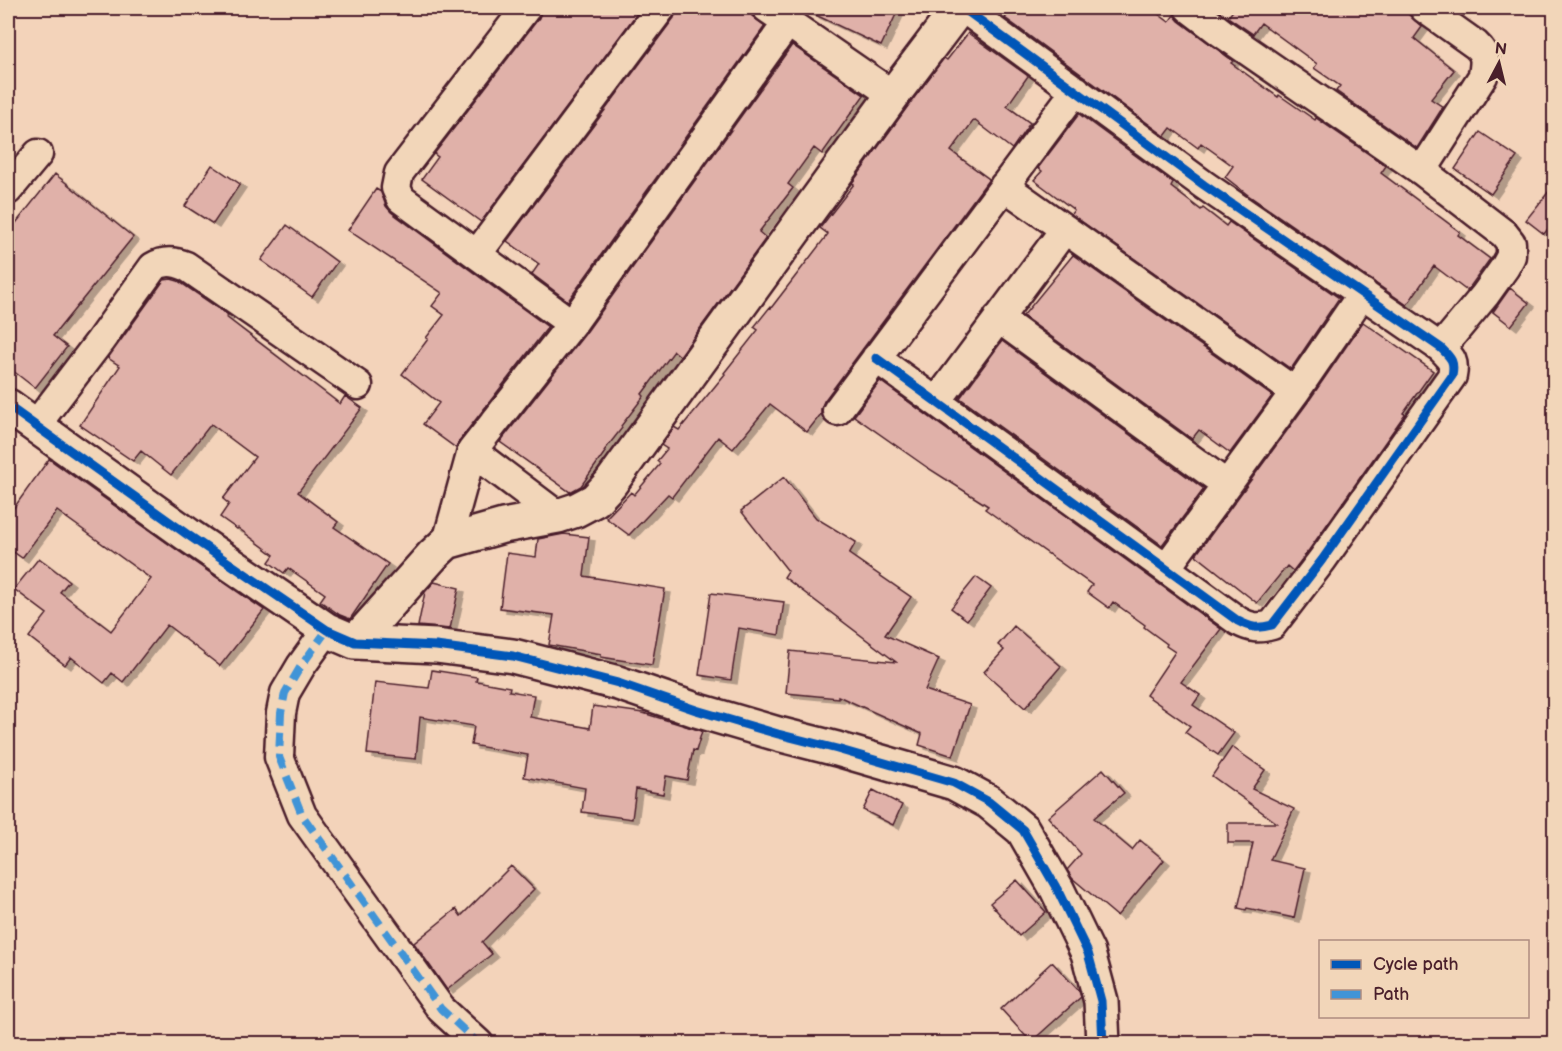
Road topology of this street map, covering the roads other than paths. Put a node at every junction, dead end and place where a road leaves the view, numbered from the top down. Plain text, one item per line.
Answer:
1 (526, 8) edge
2 (661, 8) edge
3 (961, 8) edge
4 (1189, 8) edge
5 (1424, 8) edge
6 (778, 15) edge
7 (1076, 90) junction
8 (893, 95) junction
9 (38, 154) dead end
10 (1422, 171) junction
11 (1004, 186) junction
12 (8, 190) edge
13 (1065, 229) junction
14 (477, 254) junction
15 (1363, 293) junction
16 (998, 318) junction
17 (572, 324) junction
18 (1441, 348) junction
19 (876, 358) junction
20 (358, 385) dead end
21 (1295, 392) junction
22 (937, 402) junction
23 (8, 406) edge
24 (837, 411) dead end
25 (36, 425) junction
26 (472, 451) junction
27 (1227, 486) junction
28 (558, 516) junction
29 (447, 542) junction
30 (1166, 568) junction
31 (341, 636) junction
32 (479, 1044) edge
33 (1102, 1044) edge

1 - 14 street
2 - 14 street
3 - 7 street
3 - 8 street
4 - 10 street
5 - 10 street
6 - 8 street
6 - 17 street
7 - 11 street
7 - 15 street
8 - 28 street
9 - 12 street
10 - 18 street
11 - 13 street
11 - 19 street
13 - 16 street
13 - 21 street
14 - 17 street
15 - 18 street
15 - 21 street
16 - 22 street
16 - 27 street
17 - 26 street
18 - 30 street
19 - 22 street
19 - 24 street
20 - 25 street
21 - 27 street
22 - 30 street
23 - 25 street
25 - 31 street
26 - 28 street
26 - 29 street
27 - 30 street
28 - 29 street
29 - 31 street
31 - 32 street
31 - 33 street

